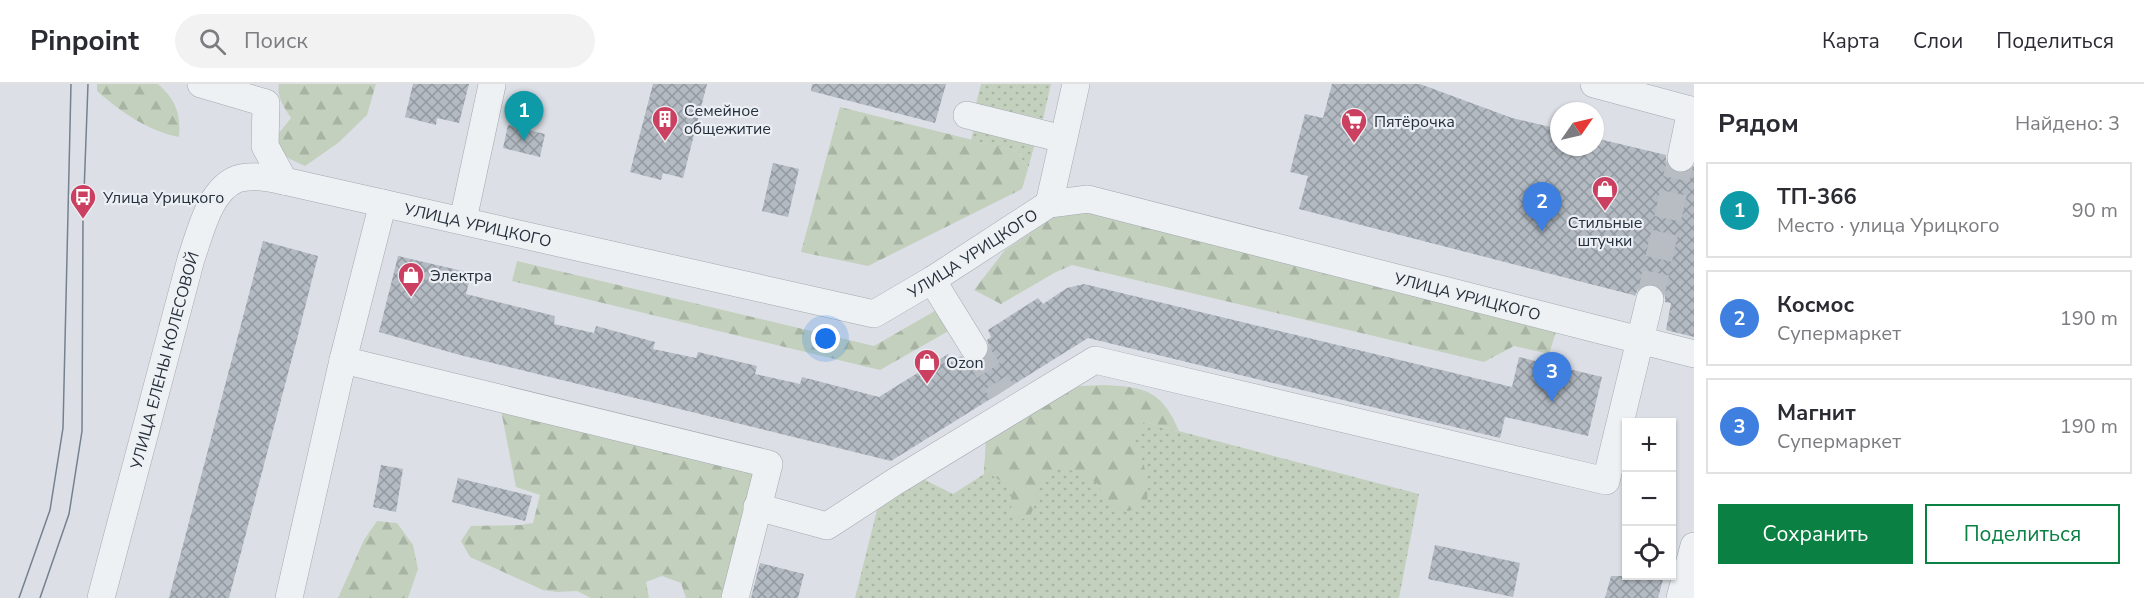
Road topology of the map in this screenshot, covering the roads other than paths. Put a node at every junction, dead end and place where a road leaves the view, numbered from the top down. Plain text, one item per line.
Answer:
1 (201, 84) edge
2 (1076, 84) edge
3 (1594, 84) edge
4 (492, 85) edge
5 (1693, 110) edge
6 (967, 115) dead end
7 (1063, 139) junction
8 (1681, 158) tunnel mouth
9 (284, 181) junction
10 (383, 203) junction
11 (1049, 204) junction
12 (463, 220) junction
13 (932, 280) junction
14 (1650, 299) tunnel mouth
15 (1639, 341) junction
16 (974, 348) tunnel mouth
17 (1694, 354) edge
18 (343, 360) junction
19 (757, 507) junction
20 (1694, 546) edge
21 (100, 598) edge
22 (288, 598) edge
23 (735, 598) edge
24 (1680, 598) edge

1 - 9 street
2 - 7 street
3 - 5 street
4 - 12 street
5 - 8 street
6 - 7 street
7 - 11 street
9 - 10 street, УЛИЦА УРИЦКОГО
9 - 21 street, УЛИЦА ЕЛЕНЫ КОЛЕСОВОЙ
10 - 12 street, УЛИЦА УРИЦКОГО
10 - 18 street
11 - 13 street, УЛИЦА УРИЦКОГО
11 - 15 street, УЛИЦА УРИЦКОГО
12 - 13 street, УЛИЦА УРИЦКОГО
13 - 16 street
14 - 15 street
15 - 17 street, УЛИЦА УРИЦКОГО
15 - 19 street
18 - 19 street
18 - 22 street
19 - 23 street
20 - 24 street

